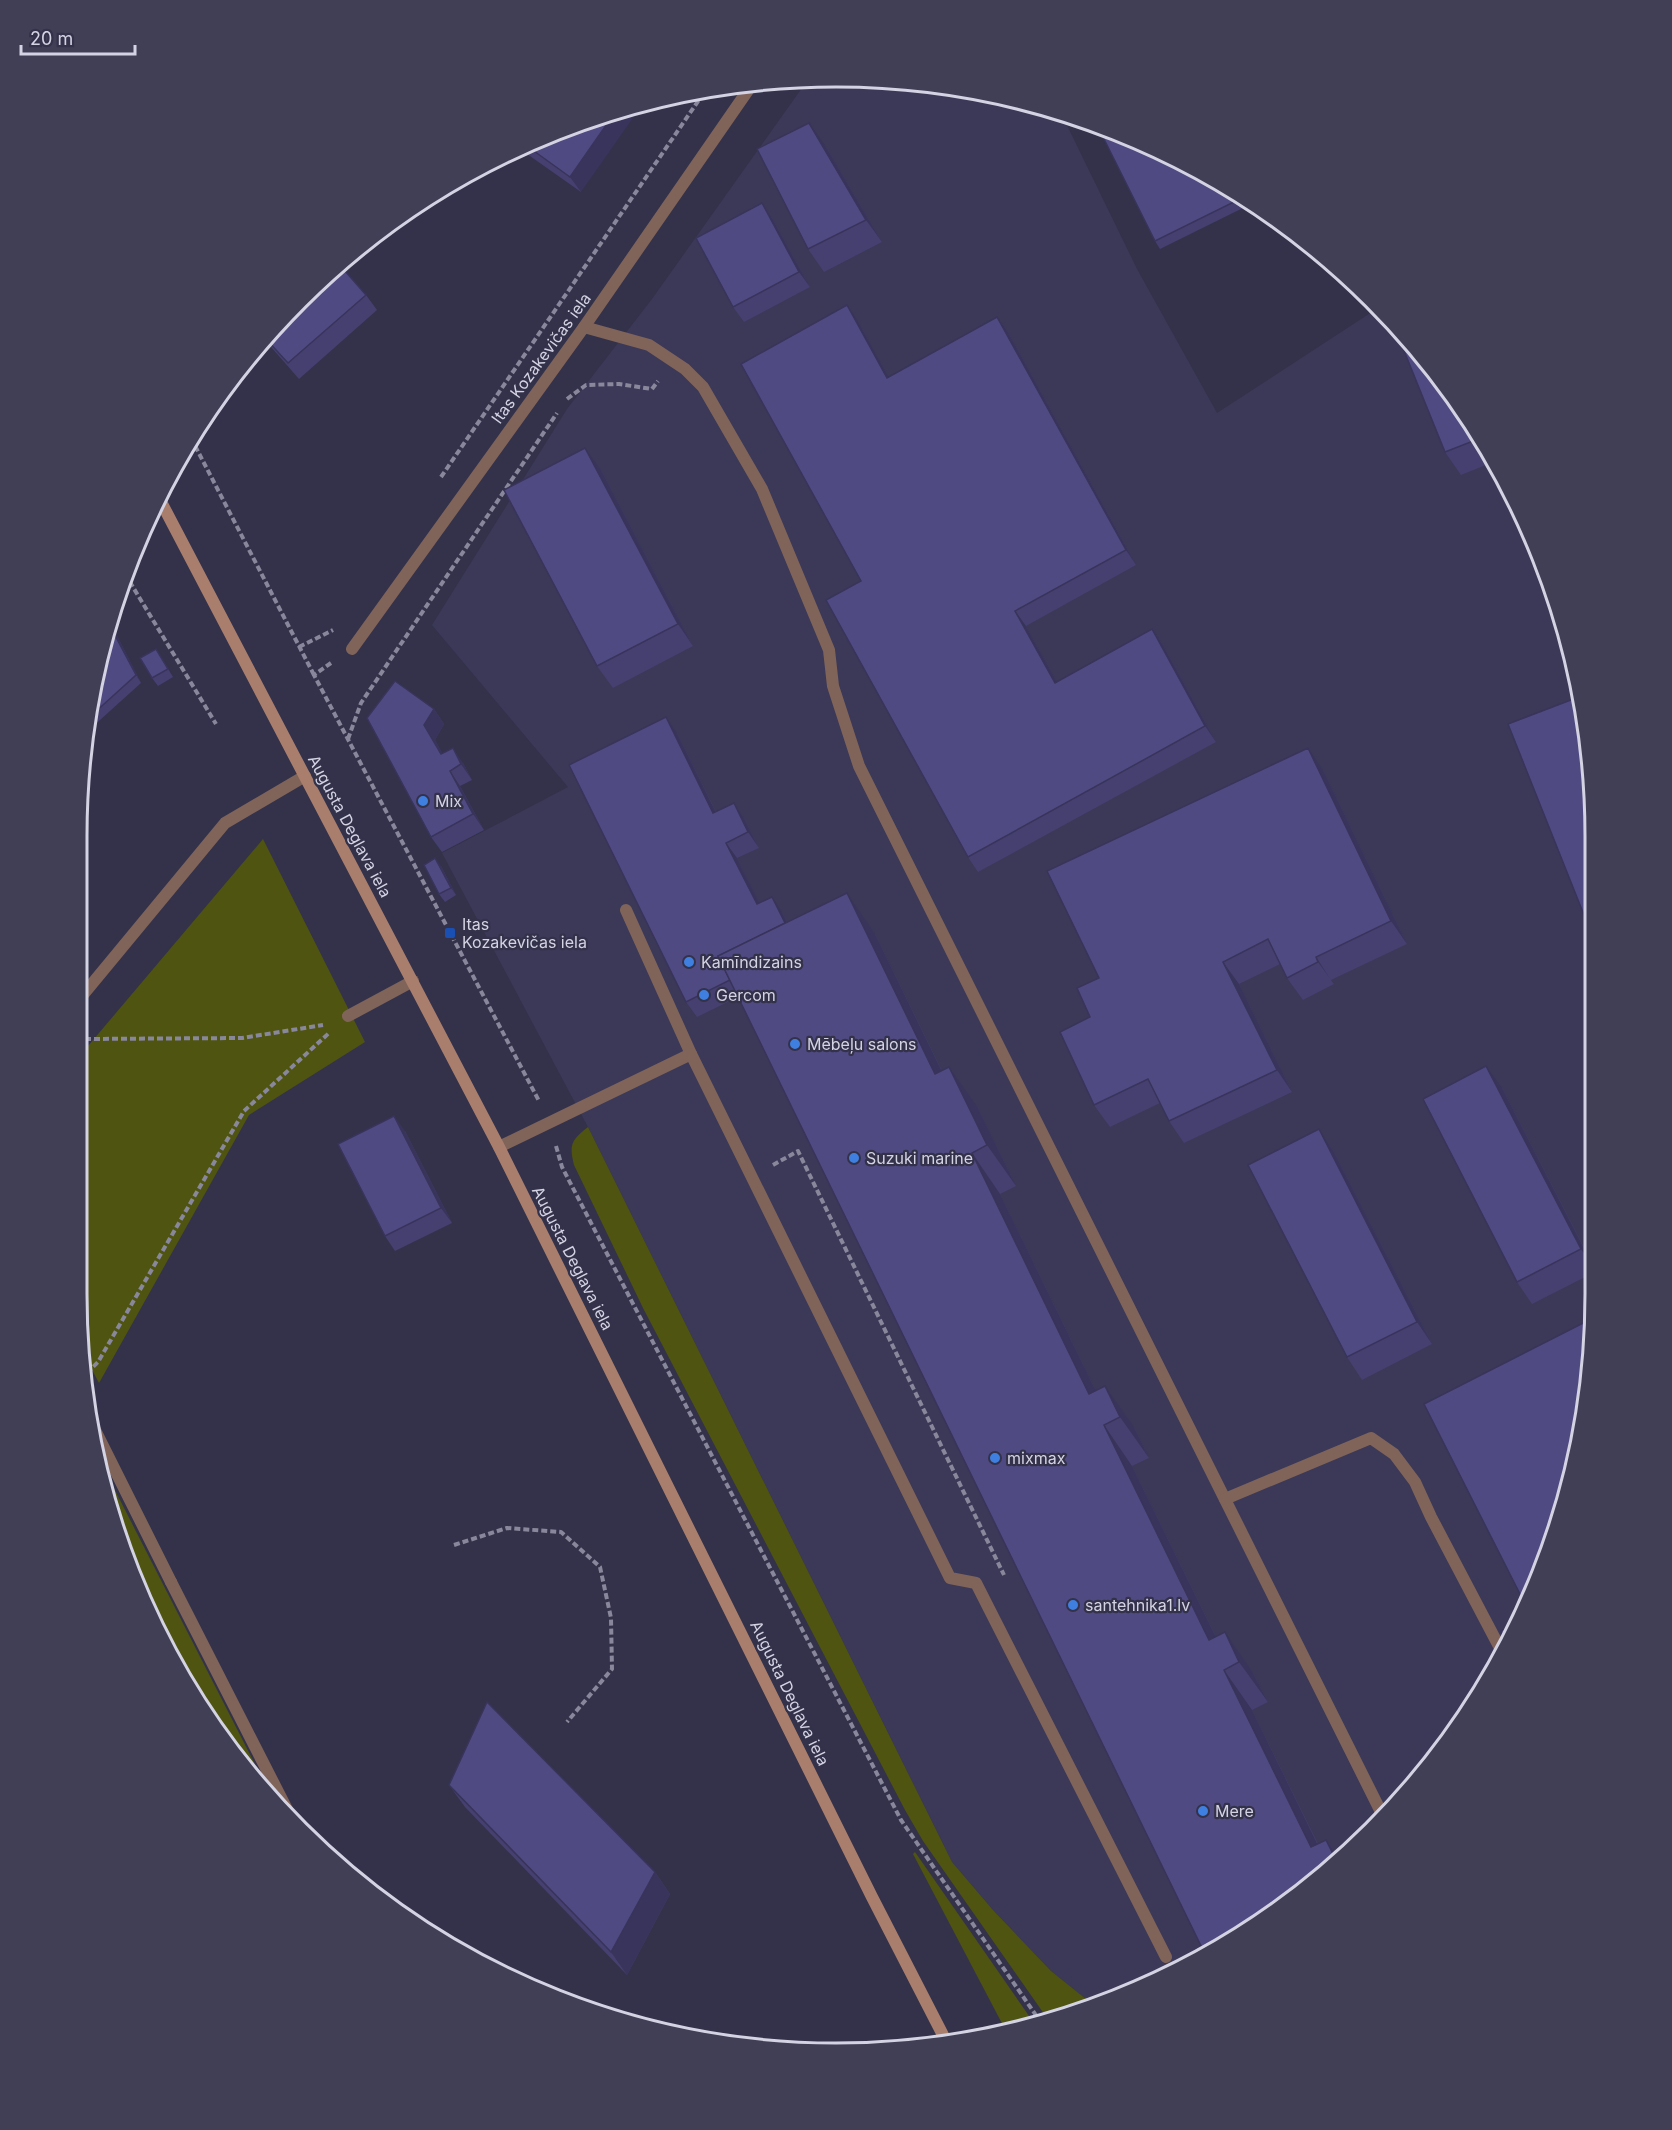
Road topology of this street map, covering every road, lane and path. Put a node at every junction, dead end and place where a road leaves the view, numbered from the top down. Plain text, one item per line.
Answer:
1 (746, 92) edge
2 (698, 100) edge
3 (584, 327) junction
4 (672, 360) junction
5 (195, 448) edge
6 (437, 481) dead end
7 (163, 506) edge
8 (131, 584) edge
9 (337, 628) dead end
10 (299, 647) junction
11 (352, 650) joint
12 (314, 675) junction
13 (216, 724) dead end
14 (348, 740) junction
15 (305, 776) junction
16 (626, 910) dead end
17 (413, 981) junction
18 (87, 990) edge
19 (348, 1016) junction
20 (87, 1039) edge
21 (691, 1054) junction
22 (550, 1122) junction
23 (499, 1148) junction
24 (772, 1165) dead end
25 (91, 1369) edge
26 (102, 1444) edge
27 (1225, 1499) junction
28 (454, 1545) dead end
29 (1006, 1578) edge
30 (1498, 1644) edge
31 (567, 1722) dead end
32 (280, 1796) edge
33 (1380, 1809) edge
34 (1166, 1957) dead end
35 (1036, 2015) edge
36 (943, 2035) edge

1 - 3 street, Itas Kozakevičas iela
2 - 6 path
3 - 4 street
3 - 11 street, Itas Kozakevičas iela
4 - 14 path
4 - 27 street
5 - 10 path
7 - 15 main road, Augusta Deglava iela
8 - 13 path
9 - 10 path
10 - 12 path
11 - 12 path
12 - 14 path
14 - 22 path
15 - 17 main road, Augusta Deglava iela
15 - 18 street
16 - 21 street
17 - 19 street
17 - 23 main road, Augusta Deglava iela
19 - 20 path
19 - 25 path
21 - 22 street
21 - 34 street
22 - 23 street
22 - 35 path
23 - 36 main road, Augusta Deglava iela
24 - 29 path
26 - 32 street
27 - 30 street
27 - 33 street
28 - 31 path

